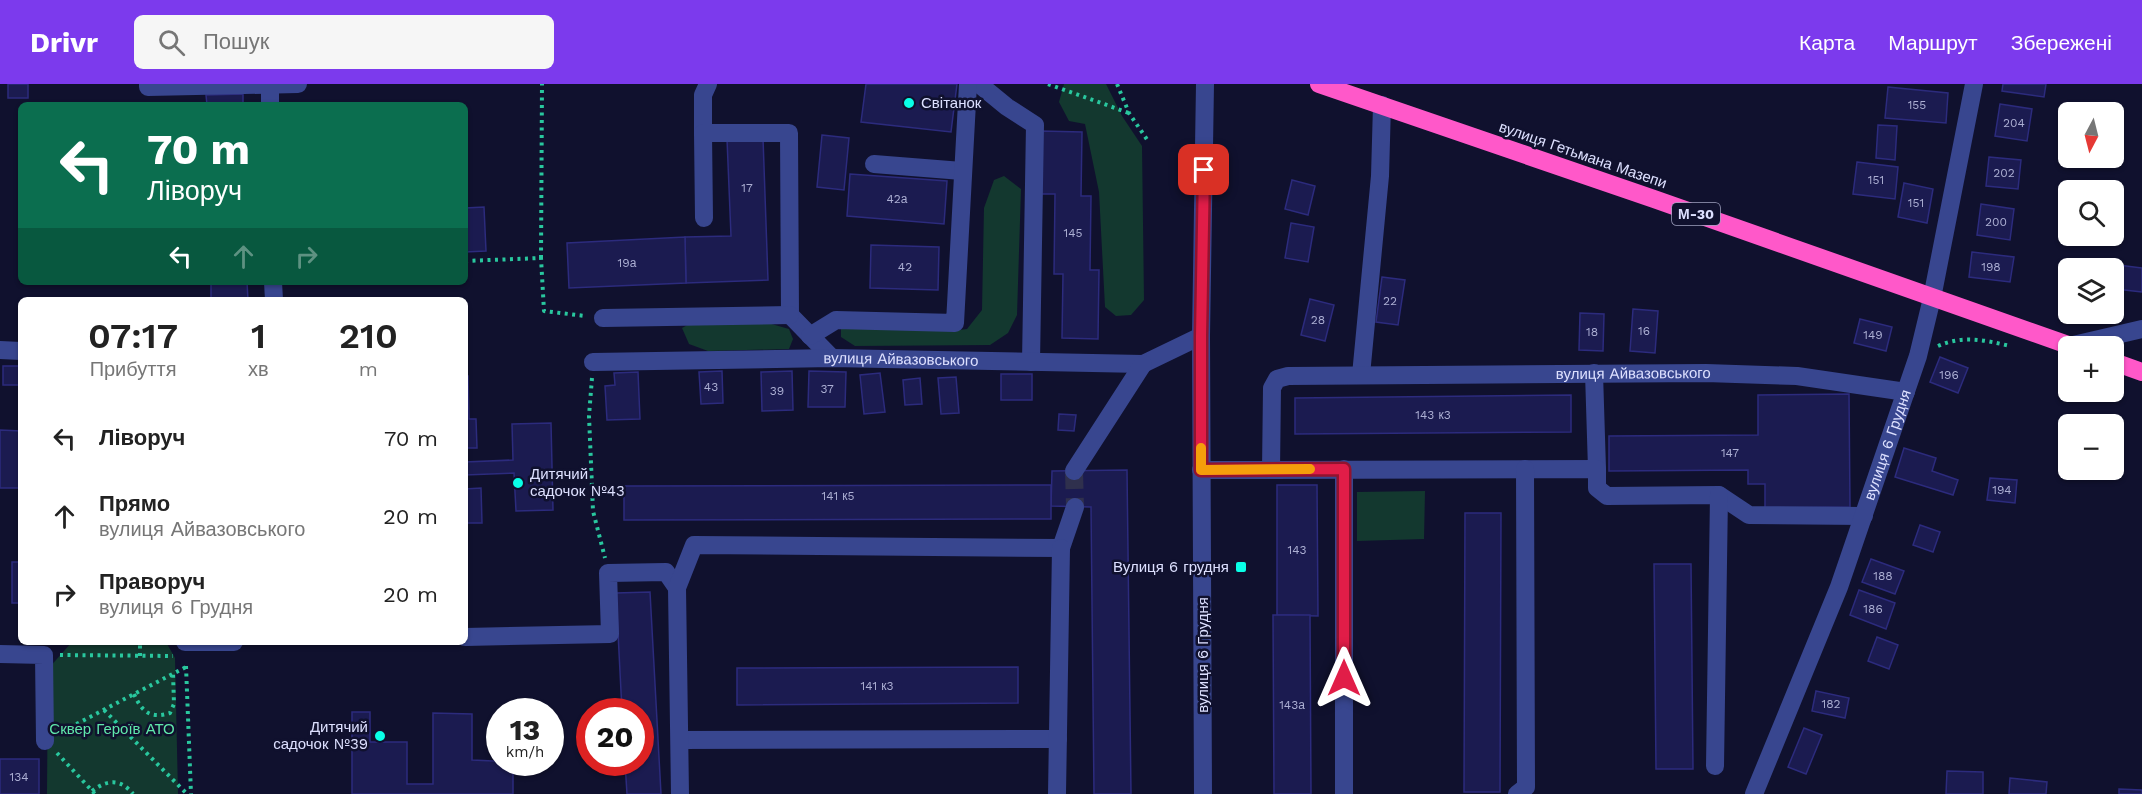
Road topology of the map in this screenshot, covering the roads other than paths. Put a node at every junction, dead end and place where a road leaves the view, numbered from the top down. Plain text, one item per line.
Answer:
1 (148, 84) edge
2 (298, 84) edge
3 (708, 84) edge
4 (968, 84) edge
5 (979, 84) edge
6 (1205, 84) edge
7 (1319, 84) edge
8 (1974, 84) edge
9 (270, 85) edge
10 (270, 102) edge
11 (1382, 105) junction
12 (703, 134) junction
13 (874, 164) dead end
14 (962, 171) junction
15 (704, 218) dead end
16 (1932, 298) junction
17 (790, 315) junction
18 (603, 318) road end
19 (2142, 329) edge
20 (810, 336) junction
21 (1201, 336) junction
22 (2112, 336) edge
23 (2058, 342) edge
24 (0, 350) edge
25 (18, 351) edge
26 (832, 358) junction
27 (593, 362) road end
28 (1031, 362) junction
29 (1143, 364) junction
30 (2124, 366) edge
31 (2142, 372) edge
32 (1594, 373) junction
33 (1361, 375) junction
34 (1906, 392) junction
35 (1344, 469) junction
36 (1525, 469) junction
37 (1597, 469) junction
38 (1201, 470) junction
39 (1271, 470) junction
40 (1074, 471) tunnel mouth
41 (1719, 495) junction
42 (1075, 507) tunnel mouth
43 (1863, 516) junction
44 (1061, 548) junction
45 (677, 588) junction
46 (468, 637) edge
47 (205, 645) edge
48 (185, 647) edge
49 (0, 654) edge
50 (1058, 739) junction
51 (680, 740) junction
52 (45, 741) road end
53 (1715, 766) dead end
54 (680, 794) edge
55 (1057, 794) edge
56 (1203, 794) edge
57 (1344, 794) edge
58 (1517, 794) edge
59 (1754, 794) edge

1 - 9 street
2 - 9 street
3 - 12 street
4 - 14 street
5 - 28 street
6 - 21 street, вулиця 6 Грудня
7 - 11 highway, вулиця Гетьмана Мазепи / М-30
8 - 16 street, вулиця 6 Грудня
9 - 10 street
11 - 16 highway, вулиця Гетьмана Мазепи / М-30
11 - 33 street
12 - 15 street
12 - 17 street
13 - 14 street
14 - 20 street
16 - 23 highway, вулиця Гетьмана Мазепи / М-30
16 - 34 street, вулиця 6 Грудня
17 - 18 street
17 - 20 street
19 - 22 street
20 - 26 street
21 - 29 street, вулиця Айвазовського
21 - 38 street, вулиця 6 Грудня
24 - 25 street
26 - 27 street, вулиця Айвазовського
26 - 28 street, вулиця Айвазовського
28 - 29 street, вулиця Айвазовського
29 - 40 street
30 - 31 highway
32 - 33 street, вулиця Айвазовського
32 - 34 street, вулиця Айвазовського
32 - 37 street
33 - 39 street, вулиця Айвазовського
34 - 43 street, вулиця 6 Грудня
35 - 36 street
35 - 39 street
35 - 57 street
36 - 37 street
36 - 58 street
37 - 41 street
38 - 39 street
38 - 56 street, вулиця 6 Грудня
41 - 43 street
41 - 53 street
42 - 44 street
43 - 59 street, вулиця 6 Грудня
44 - 45 street
44 - 50 street
45 - 46 street
45 - 51 street
47 - 48 street
49 - 52 street
50 - 51 street
50 - 55 street
51 - 54 street

